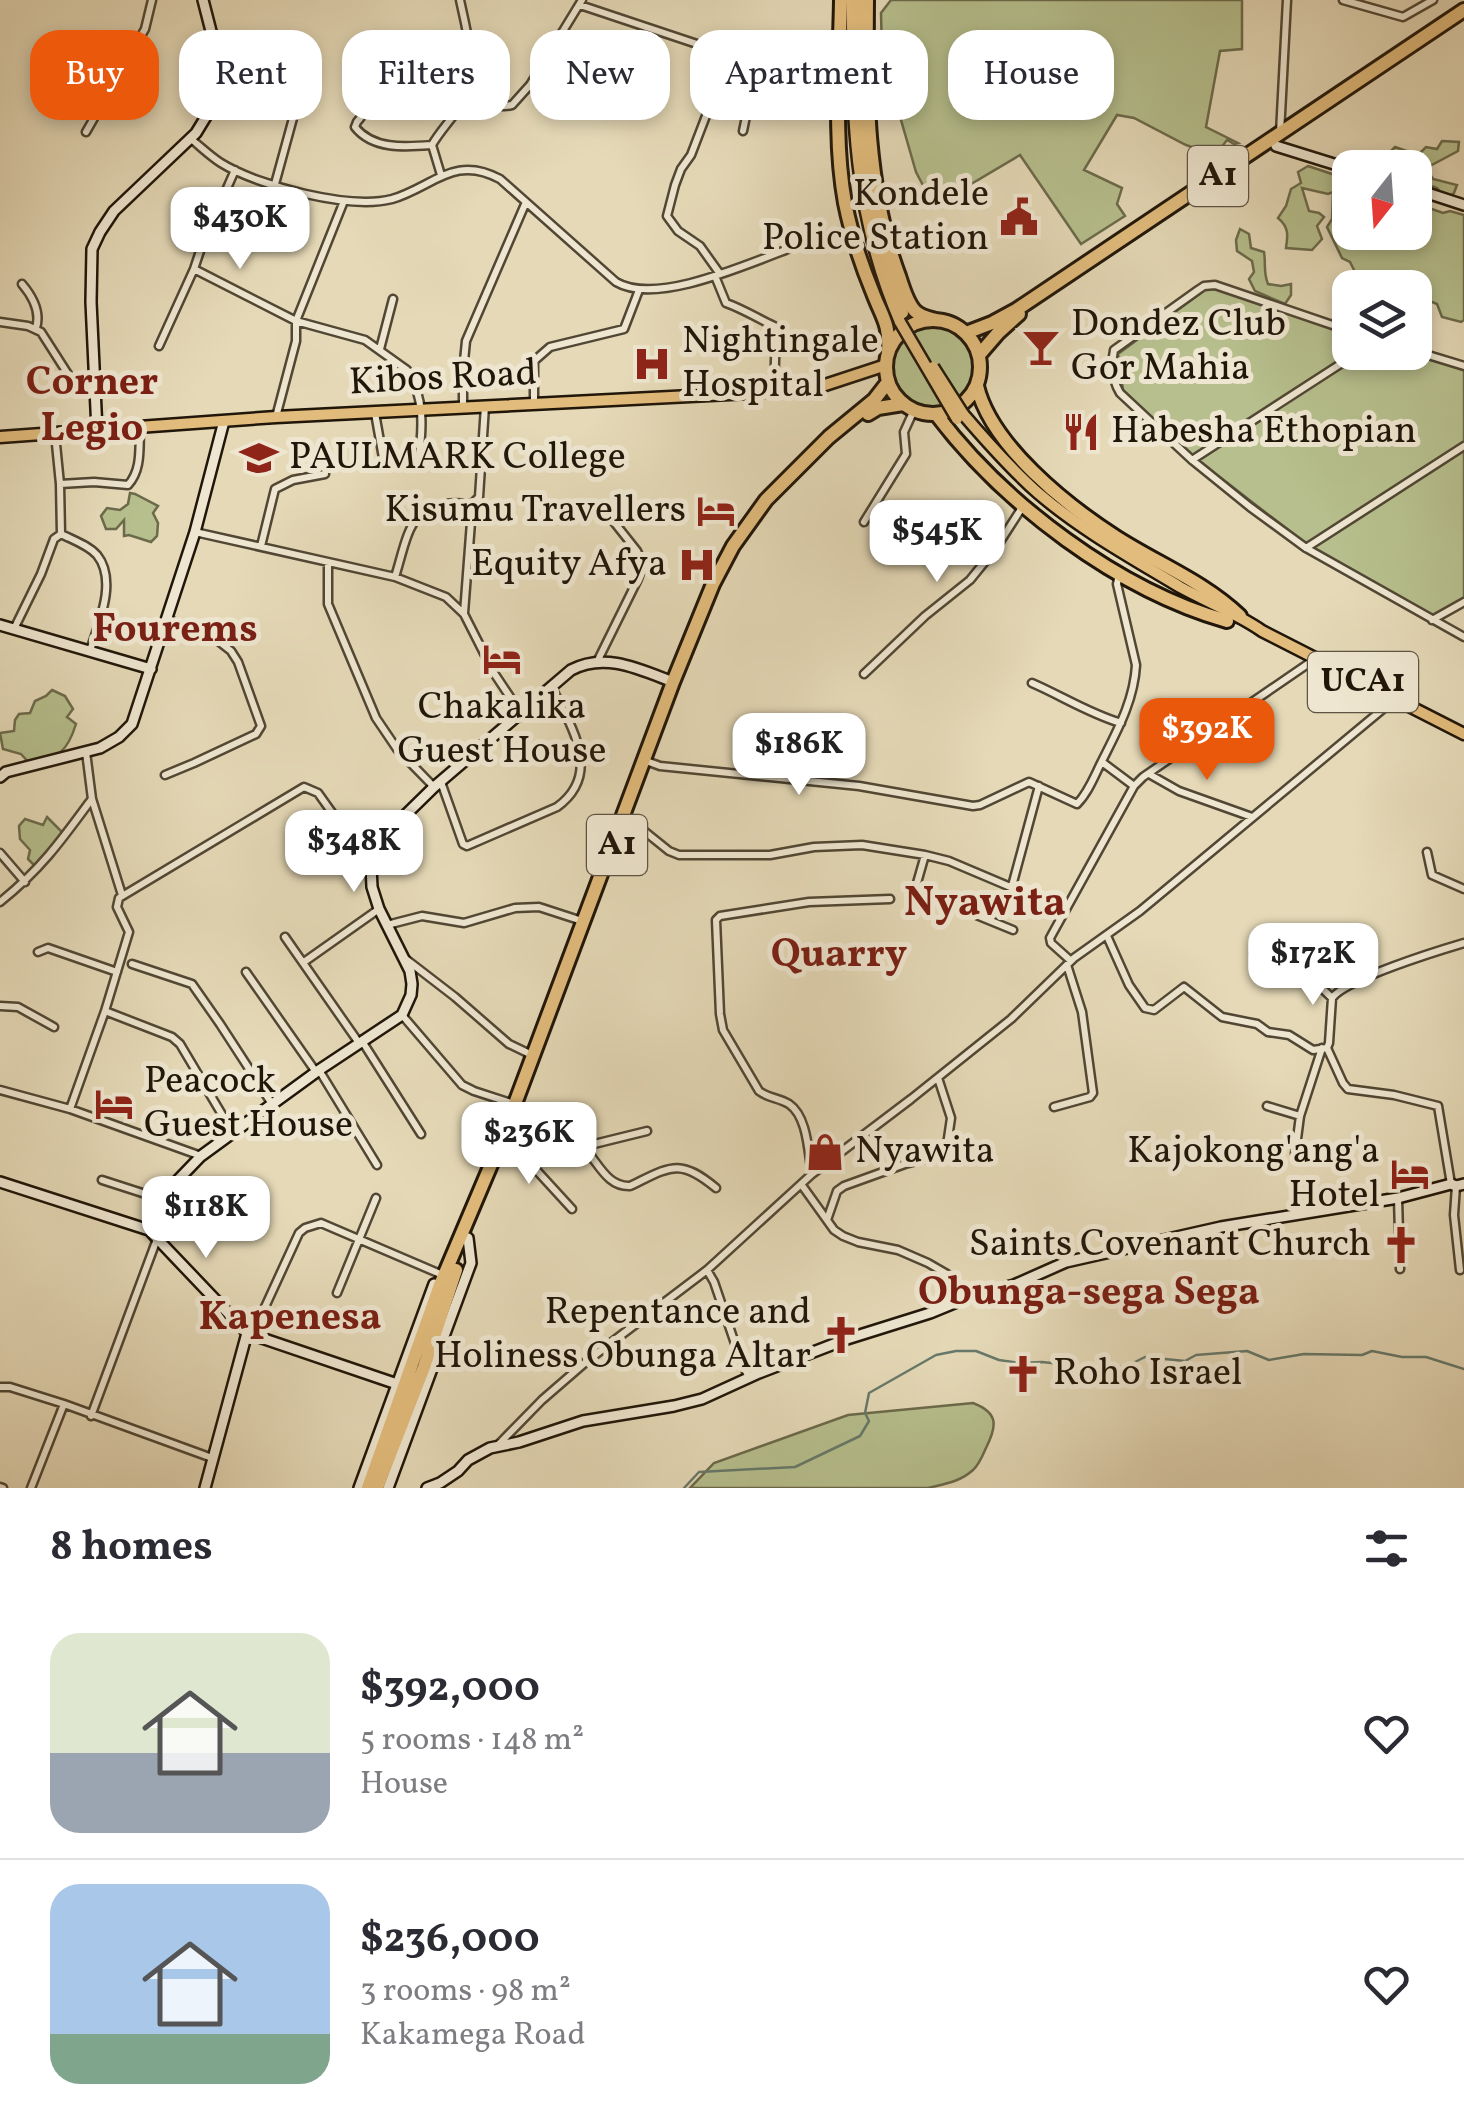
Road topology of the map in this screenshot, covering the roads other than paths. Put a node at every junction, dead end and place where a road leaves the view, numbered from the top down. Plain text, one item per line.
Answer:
1 (152, 0) edge
2 (204, 0) edge
3 (460, 0) edge
4 (841, 0) edge
5 (852, 0) edge
6 (863, 0) edge
7 (1287, 0) edge
8 (1343, 0) edge
9 (1433, 0) edge
10 (581, 2) edge
11 (1464, 10) edge
12 (1464, 18) edge
13 (465, 30) edge
14 (840, 30) edge
15 (690, 41) edge
16 (510, 105) edge
17 (293, 120) edge
18 (359, 120) edge
19 (450, 120) edge
20 (705, 120) edge
21 (745, 120) edge
22 (840, 120) edge
23 (86, 132) dead end
24 (743, 132) dead end
25 (191, 138) junction
26 (1278, 140) junction
27 (432, 145) junction
28 (859, 152) junction
29 (1332, 162) edge
30 (235, 170) junction
31 (441, 176) junction
32 (275, 184) junction
33 (1432, 195) edge
34 (344, 201) junction
35 (526, 202) junction
36 (1464, 205) edge
37 (838, 232) dead end
38 (194, 269) junction
39 (718, 275) junction
40 (22, 284) dead end
41 (638, 290) junction
42 (393, 299) dead end
43 (936, 320) junction
44 (296, 321) junction
45 (0, 322) edge
46 (1332, 325) edge
47 (36, 328) junction
48 (966, 333) junction
49 (158, 346) dead end
50 (380, 349) junction
51 (979, 355) junction
52 (1432, 357) edge
53 (887, 358) junction
54 (1464, 366) edge
55 (1332, 369) edge
56 (888, 382) junction
57 (977, 386) junction
58 (774, 392) junction
59 (96, 395) junction
60 (534, 405) junction
61 (485, 406) junction
62 (463, 407) junction
63 (908, 407) junction
64 (422, 410) junction
65 (374, 413) junction
66 (936, 414) junction
67 (276, 418) junction
68 (224, 422) junction
69 (140, 428) junction
70 (97, 431) junction
71 (55, 434) junction
72 (0, 437) edge
73 (1464, 446) edge
74 (1192, 460) junction
75 (325, 474) dead end
76 (60, 484) junction
77 (1024, 505) junction
78 (471, 506) junction
79 (614, 522) dead end
80 (864, 522) dead end
81 (195, 532) junction
82 (61, 534) junction
83 (260, 546) junction
84 (1306, 548) junction
85 (328, 563) junction
86 (1119, 574) junction
87 (394, 577) junction
88 (1464, 602) edge
89 (464, 614) junction
90 (1233, 618) junction
91 (167, 619) junction
92 (1432, 620) junction
93 (0, 625) edge
94 (14, 629) junction
95 (1464, 637) edge
96 (90, 651) junction
97 (1316, 658) junction
98 (598, 660) junction
99 (151, 668) junction
100 (864, 674) dead end
101 (673, 682) junction
102 (1032, 684) dead end
103 (550, 685) junction
104 (1396, 698) junction
105 (520, 712) junction
106 (1121, 723) junction
107 (1464, 734) edge
108 (86, 751) junction
109 (648, 762) junction
110 (1102, 762) junction
111 (1148, 774) junction
112 (164, 775) dead end
113 (0, 777) edge
114 (438, 784) junction
115 (1039, 786) junction
116 (1134, 786) junction
117 (92, 798) junction
118 (628, 818) junction
119 (1254, 818) junction
120 (1428, 852) dead end
121 (0, 853) edge
122 (925, 854) junction
123 (371, 867) junction
124 (25, 882) junction
125 (1012, 886) junction
126 (1464, 889) edge
127 (122, 896) junction
128 (890, 899) dead end
129 (0, 902) edge
130 (379, 909) junction
131 (1065, 910) junction
132 (584, 922) junction
133 (387, 924) junction
134 (1013, 930) dead end
135 (1107, 936) junction
136 (285, 937) dead end
137 (1464, 943) edge
138 (38, 952) dead end
139 (1254, 954) dead end
140 (403, 957) junction
141 (304, 962) junction
142 (1069, 963) junction
143 (132, 964) dead end
144 (116, 972) junction
145 (246, 972) dead end
146 (1332, 998) junction
147 (0, 1006) edge
148 (105, 1011) junction
149 (402, 1015) junction
150 (54, 1027) dead end
151 (361, 1042) junction
152 (1324, 1048) junction
153 (532, 1056) junction
154 (318, 1071) junction
155 (938, 1078) junction
156 (0, 1090) edge
157 (272, 1104) junction
158 (1054, 1106) dead end
159 (1267, 1106) dead end
160 (70, 1109) junction
161 (517, 1109) junction
162 (1300, 1116) junction
163 (646, 1131) dead end
164 (233, 1132) junction
165 (421, 1134) dead end
166 (506, 1143) junction
167 (582, 1147) junction
168 (1294, 1154) dead end
169 (201, 1156) junction
170 (377, 1164) dead end
171 (812, 1174) junction
172 (102, 1180) dead end
173 (0, 1182) edge
174 (800, 1184) junction
175 (1457, 1184) edge
176 (716, 1188) dead end
177 (376, 1198) dead end
178 (1398, 1198) junction
179 (164, 1200) junction
180 (572, 1209) dead end
181 (827, 1220) junction
182 (153, 1234) junction
183 (465, 1236) junction
184 (360, 1239) junction
185 (1461, 1244) edge
186 (1400, 1269) dead end
187 (707, 1270) junction
188 (1460, 1270) dead end
189 (438, 1273) junction
190 (337, 1292) dead end
191 (969, 1296) junction
192 (247, 1333) junction
193 (422, 1356) junction
194 (749, 1377) junction
195 (398, 1384) junction
196 (0, 1387) edge
197 (64, 1404) junction
198 (91, 1416) junction
199 (497, 1447) junction
200 (212, 1458) junction
201 (30, 1488) edge
202 (205, 1488) edge
203 (359, 1488) edge
204 (368, 1488) edge
205 (378, 1488) edge
206 (388, 1488) edge
207 (427, 1488) edge

1 - 23 street
2 - 25 street
3 - 13 street
4 - 14 highway
5 - 28 main road, UCA1
6 - 28 main road, UCA1
6 - 43 highway
7 - 26 street
8 - 9 street
10 - 15 street
10 - 16 street
11 - 26 highway, A1
12 - 26 highway, A1
17 - 32 street
18 - 27 street
19 - 27 street
20 - 39 street
21 - 24 street
22 - 53 highway
25 - 30 street
25 - 59 street
26 - 29 street
26 - 48 highway, A1
26 - 51 highway, A1
27 - 31 street
28 - 90 main road, UCA1, bridge
30 - 32 street
30 - 38 street
31 - 34 street
31 - 35 street
32 - 34 street
33 - 36 street
34 - 44 street
35 - 41 street
35 - 62 street
37 - 39 street
38 - 44 street
38 - 49 street
39 - 41 street
39 - 58 street
40 - 47 street
41 - 60 street
42 - 50 street
43 - 48 highway
43 - 53 highway
44 - 50 street
44 - 67 street
45 - 47 street
46 - 74 street
47 - 59 street
48 - 51 highway
50 - 64 street
51 - 57 highway
52 - 54 street
53 - 56 highway
53 - 58 main road, Kibos Road
55 - 74 street
56 - 63 highway
56 - 101 highway, A1
57 - 66 highway
57 - 90 highway
58 - 60 main road, Kibos Road
59 - 70 street
60 - 61 main road, Kibos Road
61 - 62 main road, Kibos Road
61 - 78 street
62 - 64 main road, Kibos Road
63 - 66 highway, A1
63 - 80 street
63 - 109 highway, A1
64 - 65 main road, Kibos Road
64 - 65 street
65 - 67 main road, Kibos Road
66 - 77 highway
67 - 68 main road, Kibos Road
68 - 69 main road, Kibos Road
68 - 81 street
69 - 70 main road, Kibos Road
69 - 76 street
70 - 71 main road, Kibos Road
71 - 72 main road, Kibos Road
71 - 76 street
73 - 84 street
74 - 84 street
75 - 83 street
76 - 82 street
77 - 86 highway
77 - 100 street
78 - 87 street
78 - 89 street
79 - 98 street
81 - 83 street
81 - 91 street
82 - 94 street
82 - 96 street
83 - 85 street
84 - 92 street
85 - 87 street
85 - 114 street
86 - 90 highway
86 - 106 street
87 - 89 street
88 - 92 street
89 - 105 street
90 - 97 main road, UCA1
91 - 99 street
91 - 112 street
92 - 95 street
93 - 94 street
94 - 96 street
96 - 99 street
97 - 104 main road, UCA1
97 - 111 street
98 - 101 street
98 - 103 street
99 - 108 street
101 - 132 highway, A1
102 - 106 street
103 - 105 street
103 - 114 street
104 - 107 main road, UCA1
104 - 119 street
105 - 114 street
106 - 110 street
108 - 113 street
108 - 117 street
109 - 115 street
109 - 118 highway, A1
110 - 115 street
110 - 116 street
111 - 116 street
111 - 119 street
114 - 123 street
115 - 125 street
116 - 131 street
117 - 124 street
117 - 127 street
118 - 122 street
118 - 161 highway, A1
119 - 135 street
120 - 126 street
121 - 124 street
122 - 125 street
122 - 134 street
123 - 127 street
123 - 130 street
124 - 129 street
125 - 131 street
127 - 144 street
128 - 171 street
130 - 133 street
130 - 141 street
131 - 142 street
132 - 133 street
132 - 153 highway, A1
133 - 140 street
135 - 142 street
135 - 152 street
136 - 141 street
137 - 146 street
138 - 144 street
139 - 146 street
140 - 149 street
140 - 153 street
141 - 151 street
142 - 155 street
142 - 158 street
143 - 157 street
144 - 148 street
145 - 154 street
146 - 152 street
147 - 150 street
148 - 160 street
148 - 164 street
149 - 151 street
149 - 161 street
151 - 154 street
151 - 165 street
152 - 162 street
152 - 175 street
153 - 161 highway, A1
154 - 157 street
154 - 170 street
155 - 171 street
155 - 181 street
156 - 160 street
157 - 164 street
159 - 162 street
160 - 169 street
161 - 166 highway, A1
161 - 167 street
161 - 183 highway, A1
162 - 168 street
163 - 167 street
164 - 169 street
166 - 180 street
166 - 183 highway, A1
167 - 176 street
169 - 179 street
171 - 174 street
172 - 179 street
173 - 182 street
174 - 181 street
174 - 187 street
175 - 178 street
175 - 185 street
177 - 184 street
178 - 186 street
178 - 191 street
179 - 182 street
181 - 191 street
182 - 192 street
182 - 198 street
183 - 189 street
183 - 193 highway, A1
183 - 206 street
184 - 189 street
184 - 190 street
184 - 192 street
185 - 188 street
187 - 194 street
187 - 199 street
189 - 195 street
191 - 194 street
192 - 195 street
192 - 200 street
193 - 204 highway, A1
193 - 205 highway, A1
194 - 199 street
195 - 203 street
196 - 197 street
197 - 198 street
197 - 201 street
198 - 200 street
199 - 207 street
200 - 202 street

